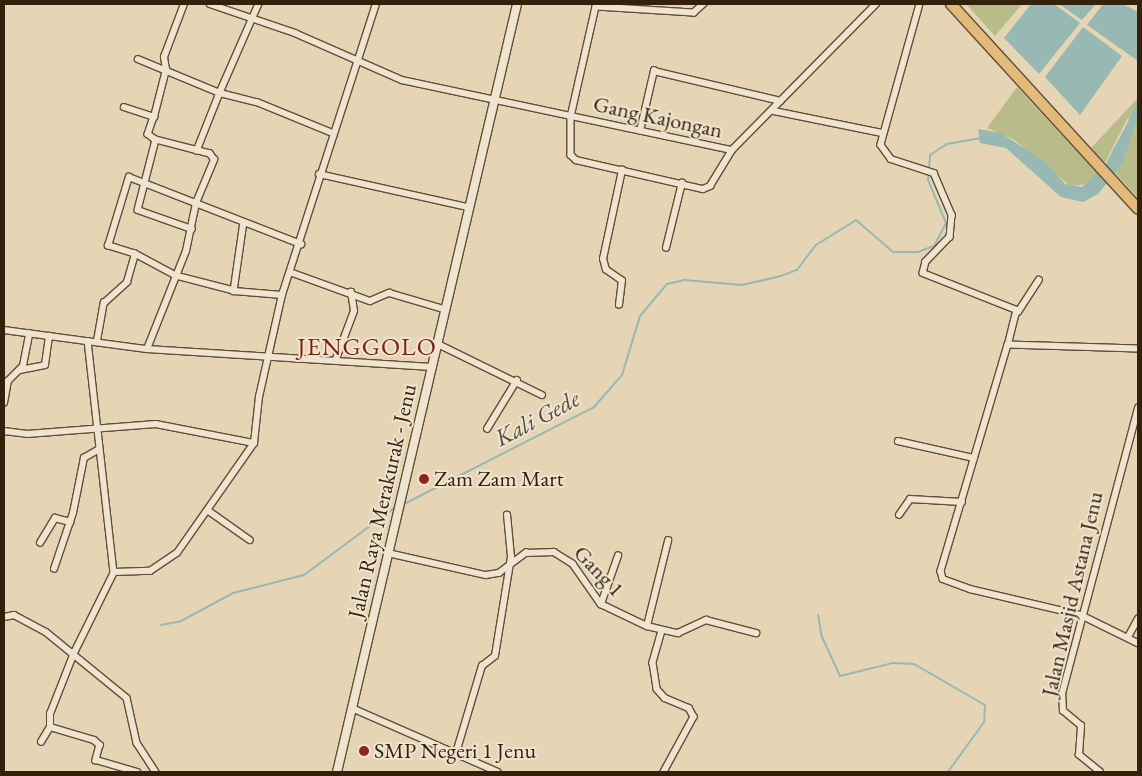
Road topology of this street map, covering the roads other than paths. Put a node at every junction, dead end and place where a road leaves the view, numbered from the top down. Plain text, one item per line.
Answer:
1 (184, 4) edge
2 (210, 4) edge
3 (259, 4) edge
4 (376, 4) edge
5 (517, 4) edge
6 (704, 4) edge
7 (876, 4) edge
8 (920, 4) edge
9 (951, 4) edge
10 (601, 5) edge
11 (254, 18) junction
12 (138, 59) dead end
13 (360, 61) junction
14 (166, 70) junction
15 (220, 93) junction
16 (494, 101) junction
17 (781, 101) junction
18 (124, 107) dead end
19 (774, 111) junction
20 (154, 117) junction
21 (571, 117) junction
22 (640, 130) junction
23 (333, 133) junction
24 (882, 133) junction
25 (156, 140) junction
26 (732, 150) junction
27 (197, 152) junction
28 (622, 170) junction
29 (319, 174) junction
30 (142, 181) junction
31 (682, 183) junction
32 (196, 203) junction
33 (468, 208) junction
34 (1138, 209) edge
35 (244, 222) junction
36 (192, 229) junction
37 (300, 244) junction
38 (666, 248) dead end
39 (135, 254) junction
40 (290, 272) junction
41 (176, 276) junction
42 (1039, 280) dead end
43 (234, 291) junction
44 (351, 292) junction
45 (282, 295) junction
46 (619, 305) dead end
47 (444, 310) junction
48 (1018, 312) junction
49 (4, 330) edge
50 (30, 334) junction
51 (49, 336) junction
52 (88, 341) junction
53 (98, 341) junction
54 (436, 343) junction
55 (1008, 345) junction
56 (147, 349) junction
57 (1138, 349) edge
58 (269, 357) junction
59 (336, 359) junction
60 (431, 367) junction
61 (20, 370) junction
62 (517, 380) junction
63 (542, 395) dead end
64 (4, 403) edge
65 (1138, 408) edge
66 (95, 426) junction
67 (487, 429) dead end
68 (4, 431) edge
69 (898, 441) dead end
70 (254, 443) junction
71 (98, 450) junction
72 (974, 458) junction
73 (962, 502) junction
74 (209, 511) junction
75 (507, 515) dead end
76 (900, 515) dead end
77 (71, 522) junction
78 (250, 540) dead end
79 (668, 541) dead end
80 (40, 543) dead end
81 (388, 553) junction
82 (618, 556) dead end
83 (509, 564) junction
84 (54, 569) dead end
85 (114, 572) junction
86 (601, 604) junction
87 (1082, 615) junction
88 (4, 617) edge
89 (1138, 618) edge
90 (647, 626) junction
91 (662, 631) junction
92 (756, 633) dead end
93 (1128, 637) junction
94 (1138, 643) edge
95 (74, 653) junction
96 (352, 708) junction
97 (50, 728) junction
98 (41, 742) dead end
99 (456, 753) junction
100 (137, 772) edge
101 (156, 772) edge
102 (337, 772) edge
103 (498, 772) edge
104 (664, 772) edge
105 (1100, 772) edge

1 - 14 street
2 - 11 street, Gang Kajongan
3 - 11 street
4 - 13 street
5 - 16 main road, Jalan Raya Merakurak - Jenu
6 - 10 street
7 - 17 street, Gang Kajongan
8 - 24 street
9 - 34 highway
10 - 21 street
11 - 13 street, Gang Kajongan
11 - 15 street
12 - 14 street
13 - 16 street, Gang Kajongan
13 - 23 street
14 - 15 street
14 - 20 street
15 - 23 street
15 - 27 street
16 - 21 street, Gang Kajongan
16 - 33 main road, Jalan Raya Merakurak - Jenu
17 - 19 street, Gang Kajongan
17 - 22 street
18 - 20 street
19 - 24 street
19 - 26 street, Gang Kajongan
20 - 25 street
21 - 22 street, Gang Kajongan
21 - 28 street
22 - 26 street, Gang Kajongan
23 - 29 street
24 - 48 street
25 - 27 street
25 - 30 street
26 - 31 street
27 - 32 street
28 - 31 street
28 - 46 street
29 - 33 street
29 - 37 street
30 - 32 street
30 - 36 street
30 - 39 street
31 - 38 street
32 - 35 street
32 - 36 street
33 - 47 main road, Jalan Raya Merakurak - Jenu
35 - 37 street
35 - 43 street
36 - 41 street
37 - 40 street
39 - 41 street
39 - 53 street
40 - 44 street
40 - 45 street
41 - 43 street
41 - 56 street
42 - 48 street
43 - 45 street
44 - 47 street
44 - 59 street
45 - 58 street
47 - 54 main road, Jalan Raya Merakurak - Jenu
48 - 55 street
49 - 50 street
50 - 51 street
50 - 61 street
51 - 52 street
51 - 61 street
52 - 53 street
52 - 66 street
53 - 56 street
54 - 60 main road, Jalan Raya Merakurak - Jenu
54 - 62 street
55 - 57 street
55 - 72 street
56 - 58 street
58 - 59 street
58 - 70 street
59 - 60 street
60 - 81 main road, Jalan Raya Merakurak - Jenu
61 - 64 street
62 - 63 street
62 - 67 street
65 - 87 street, Jalan Masjid Astana Jenu
66 - 68 street
66 - 70 street
66 - 71 street
69 - 72 street
70 - 74 street
71 - 77 street
71 - 85 street
72 - 73 street
73 - 76 street
73 - 87 street
74 - 78 street
74 - 85 street
75 - 83 street
77 - 80 street
77 - 84 street
79 - 90 street
81 - 83 street, Gang 1
81 - 96 main road, Jalan Raya Merakurak - Jenu
82 - 86 street
83 - 86 street, Gang 1
83 - 99 street
85 - 95 street
86 - 90 street, Gang 1
87 - 93 street
87 - 105 street, Jalan Masjid Astana Jenu
88 - 95 street
89 - 93 street
90 - 91 street, Gang 1
91 - 92 street, Gang 1
91 - 104 street
93 - 94 street
95 - 97 street
95 - 101 street
96 - 99 street
96 - 102 main road, Jalan Raya Merakurak - Jenu
97 - 98 street
97 - 100 street
99 - 103 street

